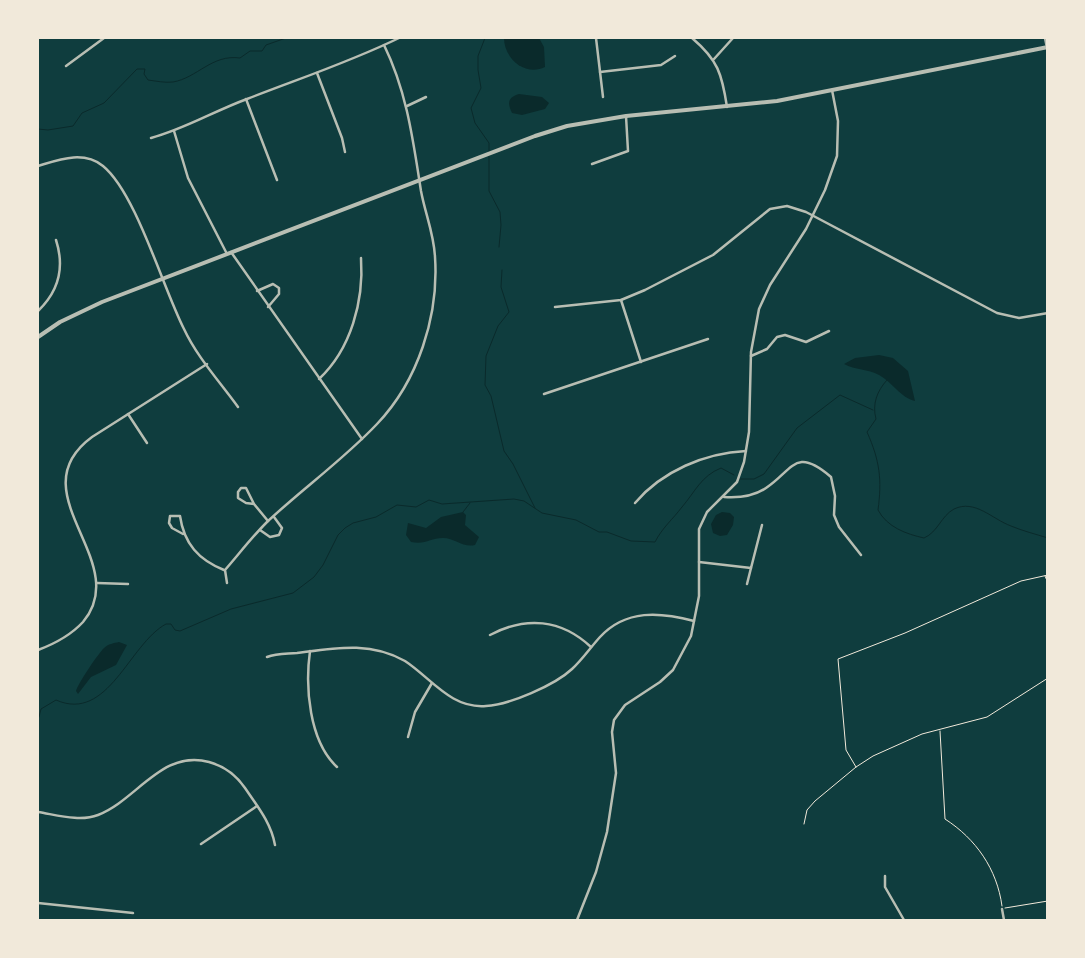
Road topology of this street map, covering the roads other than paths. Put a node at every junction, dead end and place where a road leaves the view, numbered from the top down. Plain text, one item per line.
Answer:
1 (104, 38) edge
2 (399, 38) edge
3 (596, 38) edge
4 (692, 38) edge
5 (733, 38) edge
6 (1045, 38) edge
7 (384, 45) junction
8 (1047, 47) edge
9 (1048, 53) edge
10 (676, 56) dead end
11 (714, 59) junction
12 (66, 66) dead end
13 (600, 72) junction
14 (317, 73) junction
15 (832, 90) junction
16 (426, 97) dead end
17 (603, 97) dead end
18 (246, 99) junction
19 (407, 106) junction
20 (727, 107) junction
21 (626, 116) junction
22 (174, 132) junction
23 (151, 138) dead end
24 (345, 152) dead end
25 (592, 164) dead end
26 (38, 166) edge
27 (420, 179) junction
28 (277, 180) dead end
29 (813, 216) junction
30 (56, 240) dead end
31 (229, 253) junction
32 (361, 258) dead end
33 (161, 279) junction
34 (257, 292) junction
35 (621, 300) junction
36 (268, 307) junction
37 (554, 307) dead end
38 (38, 311) edge
39 (1048, 313) edge
40 (829, 331) dead end
41 (38, 337) edge
42 (708, 339) dead end
43 (751, 356) junction
44 (641, 362) junction
45 (207, 364) junction
46 (319, 379) junction
47 (544, 394) dead end
48 (238, 407) dead end
49 (128, 414) junction
50 (362, 439) junction
51 (147, 443) dead end
52 (746, 451) junction
53 (723, 498) junction
54 (635, 503) dead end
55 (254, 504) junction
56 (274, 516) junction
57 (268, 522) junction
58 (762, 525) dead end
59 (260, 530) junction
60 (183, 534) junction
61 (861, 555) dead end
62 (699, 562) junction
63 (751, 568) junction
64 (225, 570) junction
65 (97, 583) junction
66 (227, 583) dead end
67 (128, 584) dead end
68 (747, 584) dead end
69 (694, 621) junction
70 (490, 635) dead end
71 (591, 647) junction
72 (38, 650) edge
73 (310, 651) junction
74 (267, 656) dead end
75 (432, 683) junction
76 (408, 737) dead end
77 (337, 767) dead end
78 (257, 806) junction
79 (38, 812) edge
80 (201, 844) dead end
81 (275, 845) dead end
82 (885, 876) dead end
83 (38, 903) edge
84 (1002, 909) road end
85 (133, 913) dead end
86 (577, 920) edge
87 (904, 920) edge
88 (1004, 920) edge

1 - 12 street
2 - 7 street
3 - 13 street
4 - 11 street
5 - 11 street
6 - 8 street
7 - 14 street
7 - 19 street
8 - 9 street
8 - 15 street
10 - 13 street
11 - 20 street
13 - 17 street
14 - 18 street
14 - 24 street
15 - 20 street
15 - 29 street
16 - 19 street
18 - 22 street
18 - 28 street
19 - 27 street
20 - 21 street
21 - 25 street
21 - 27 street
22 - 23 street
22 - 31 street
26 - 33 street
27 - 31 street
27 - 50 street
29 - 35 street
29 - 39 street
29 - 43 street
30 - 38 street
31 - 33 street
31 - 34 street
32 - 46 street
33 - 41 street
33 - 45 street
34 - 36 street
34 - 36 street
35 - 37 street
35 - 44 street
36 - 46 street
40 - 43 street
42 - 44 street
43 - 52 street
44 - 47 street
45 - 48 street
45 - 49 street
46 - 50 street
49 - 51 street
49 - 65 street
50 - 56 street
52 - 53 street
52 - 54 street
53 - 61 street
53 - 62 street
55 - 55 street
55 - 57 street
56 - 57 street
56 - 59 street
57 - 59 street
58 - 63 street
59 - 64 street
60 - 60 street
60 - 64 street
62 - 63 street
62 - 69 street
63 - 68 street
64 - 66 street
65 - 67 street
65 - 72 street
69 - 71 street
69 - 86 street
70 - 71 street
71 - 75 street
73 - 74 street
73 - 75 street
73 - 77 street
75 - 76 street
78 - 79 street
78 - 80 street
78 - 81 street
82 - 87 street
83 - 85 street
84 - 88 street

